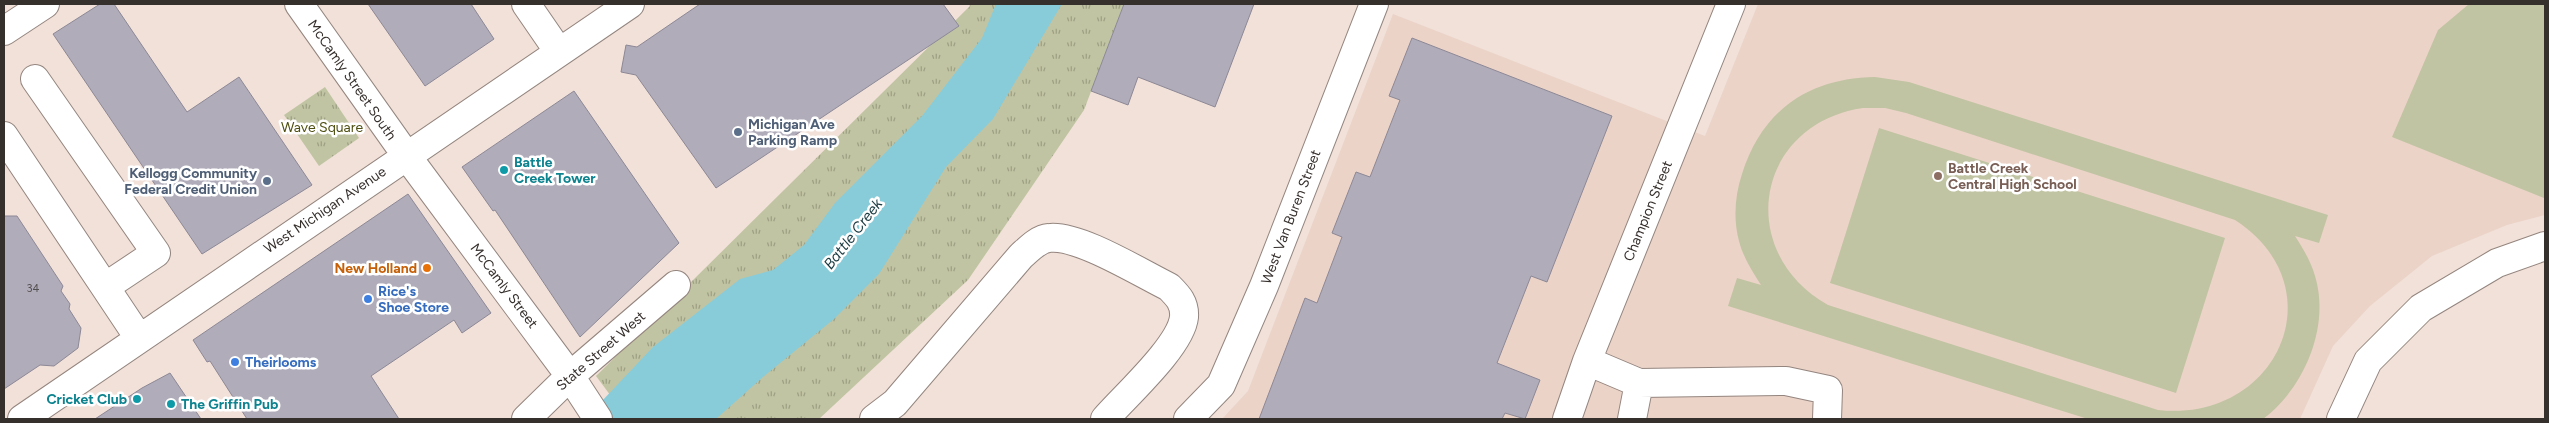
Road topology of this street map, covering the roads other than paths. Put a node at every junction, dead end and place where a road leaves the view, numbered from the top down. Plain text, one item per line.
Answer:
1 (45, 4) edge
2 (299, 4) edge
3 (526, 4) edge
4 (630, 4) edge
5 (1374, 4) edge
6 (1731, 4) edge
7 (4, 31) edge
8 (558, 52) junction
9 (36, 79) dead end
10 (4, 136) edge
11 (406, 156) junction
12 (2545, 246) edge
13 (676, 285) dead end
14 (106, 287) junction
15 (139, 338) junction
16 (1586, 361) junction
17 (1639, 383) junction
18 (584, 397) edge
19 (22, 419) edge
20 (526, 419) edge
21 (874, 419) edge
22 (1105, 419) edge
23 (1188, 419) edge
24 (1567, 419) edge
25 (1632, 419) edge
26 (1827, 419) edge
27 (2341, 419) edge

1 - 7 street
2 - 11 street, McCamly Street South
3 - 8 street
4 - 8 street, West Michigan Avenue
5 - 23 street, West Van Buren Street
6 - 16 street, Champion Street
8 - 11 street, West Michigan Avenue
9 - 14 street
10 - 14 street
11 - 15 street, West Michigan Avenue
11 - 18 street, McCamly Street
12 - 27 street
13 - 18 street, State Street West
14 - 15 street
15 - 19 street, West Michigan Avenue
16 - 17 street
16 - 24 street, Champion Street
17 - 25 street
17 - 26 street
18 - 20 street, State Street West
21 - 22 street

